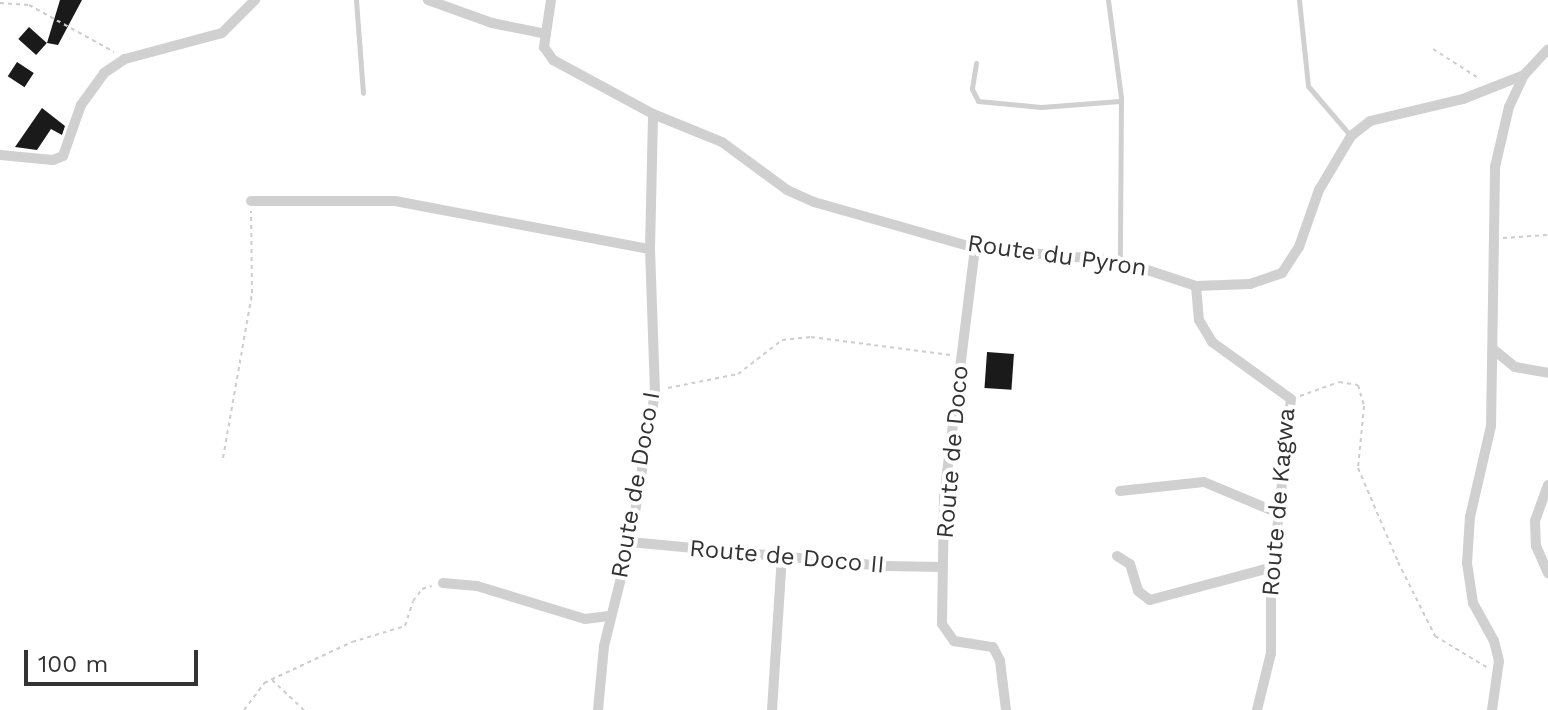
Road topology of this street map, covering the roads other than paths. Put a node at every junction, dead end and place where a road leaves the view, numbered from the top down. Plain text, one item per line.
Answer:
1 (255, 0) edge
2 (356, 0) edge
3 (428, 0) edge
4 (1108, 0) edge
5 (1299, 0) edge
6 (549, 1) edge
7 (546, 34) junction
8 (1548, 49) edge
9 (976, 63) dead end
10 (1524, 75) junction
11 (363, 93) dead end
12 (1121, 101) junction
13 (653, 114) junction
14 (1351, 136) junction
15 (0, 155) edge
16 (251, 201) road end
17 (975, 248) junction
18 (650, 249) junction
19 (1120, 261) junction
20 (1196, 286) junction
21 (1494, 350) junction
22 (1548, 373) edge
23 (1548, 485) edge
24 (1120, 491) dead end
25 (1278, 513) junction
26 (630, 542) junction
27 (782, 556) junction
28 (1117, 556) dead end
29 (943, 567) junction
30 (1273, 567) junction
31 (1548, 573) edge
32 (443, 583) road end
33 (611, 616) junction
34 (598, 710) edge
35 (772, 710) edge
36 (1006, 710) edge
37 (1257, 710) edge
38 (1492, 710) edge

1 - 15 street
2 - 11 lane
3 - 7 street
4 - 12 lane
5 - 14 lane
6 - 7 street
7 - 13 street, Route du Pyron
8 - 10 street
9 - 12 lane
10 - 14 street
10 - 21 street
12 - 19 lane
13 - 17 street, Route du Pyron
13 - 18 street, Route de Doco I
14 - 20 street, Route du Pyron
16 - 18 street
17 - 19 street, Route du Pyron
17 - 29 street, Route de Doco
18 - 26 street, Route de Doco I
19 - 20 street, Route du Pyron
20 - 25 street, Route de Kagwa
21 - 22 street
21 - 38 street
23 - 31 street
24 - 25 street
25 - 30 street, Route de Kagwa
26 - 27 street, Route de Doco II
26 - 33 street, Route de Doco I
27 - 29 street, Route de Doco II
27 - 35 street
28 - 30 street
29 - 36 street, Route de Doco
30 - 37 street, Route de Kagwa
32 - 33 street
33 - 34 street, Route de Doco I

